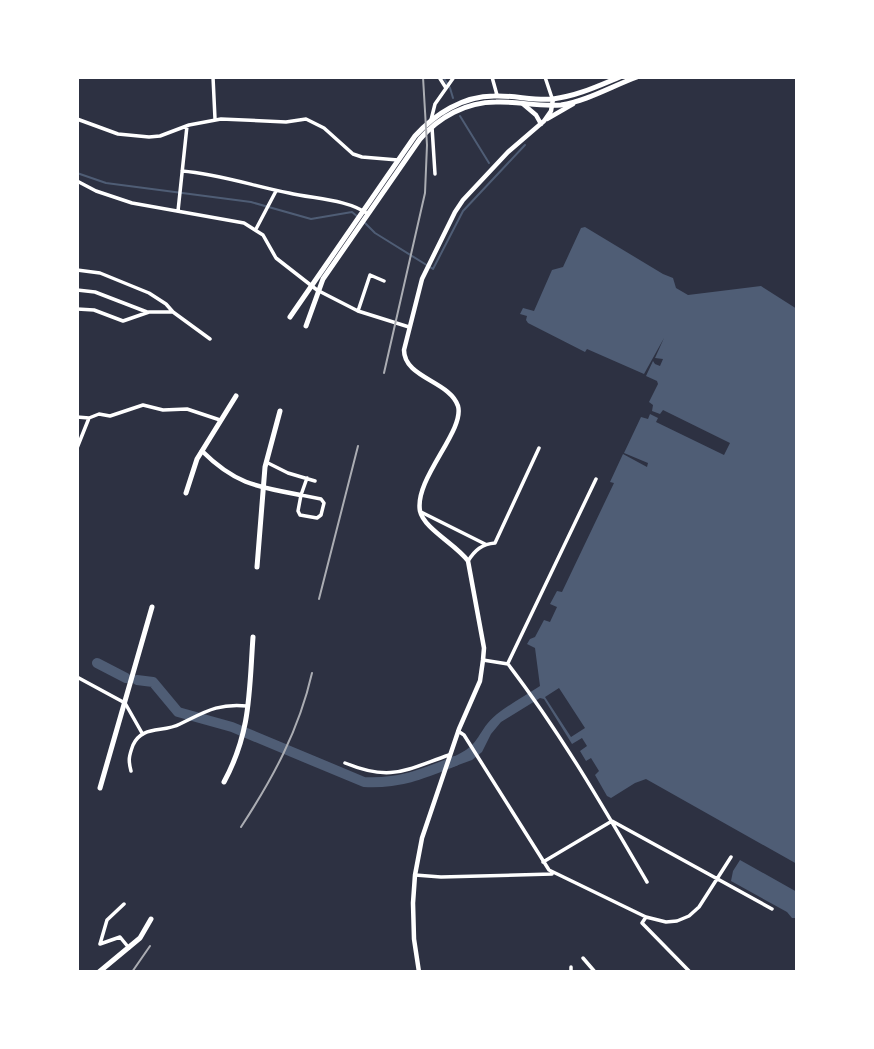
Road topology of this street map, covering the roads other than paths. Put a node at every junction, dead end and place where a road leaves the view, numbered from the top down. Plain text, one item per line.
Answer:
1 (213, 77) edge
2 (439, 77) edge
3 (454, 77) edge
4 (492, 77) edge
5 (545, 77) edge
6 (620, 77) edge
7 (634, 78) edge
8 (446, 88) junction
9 (498, 99) junction
10 (583, 99) junction
11 (553, 102) junction
12 (523, 104) junction
13 (77, 119) edge
14 (215, 119) junction
15 (432, 123) junction
16 (542, 123) junction
17 (187, 126) junction
18 (398, 160) junction
19 (182, 171) junction
20 (435, 174) dead end
21 (77, 181) edge
22 (276, 191) junction
23 (178, 211) junction
24 (365, 214) junction
25 (359, 222) junction
26 (256, 229) junction
27 (77, 270) edge
28 (384, 281) dead end
29 (311, 286) junction
30 (77, 290) edge
31 (317, 290) junction
32 (77, 309) edge
33 (149, 312) junction
34 (173, 312) junction
35 (358, 312) junction
36 (290, 317) dead end
37 (306, 326) dead end
38 (410, 327) junction
39 (210, 339) dead end
40 (236, 396) dead end
41 (280, 411) dead end
42 (77, 417) edge
43 (89, 418) junction
44 (220, 420) junction
45 (77, 448) edge
46 (539, 449) dead end
47 (201, 450) junction
48 (266, 462) junction
49 (307, 478) junction
50 (596, 479) dead end
51 (315, 481) dead end
52 (263, 488) junction
53 (186, 493) dead end
54 (301, 495) junction
55 (420, 511) junction
56 (485, 544) junction
57 (468, 561) junction
58 (257, 567) dead end
59 (152, 607) dead end
60 (253, 637) dead end
61 (483, 660) junction
62 (508, 664) junction
63 (77, 677) edge
64 (125, 704) junction
65 (249, 706) junction
66 (458, 731) junction
67 (142, 733) junction
68 (449, 756) junction
69 (345, 764) dead end
70 (131, 771) dead end
71 (224, 782) dead end
72 (100, 788) dead end
73 (612, 821) junction
74 (731, 857) dead end
75 (543, 862) junction
76 (554, 873) junction
77 (415, 875) junction
78 (717, 878) junction
79 (648, 882) dead end
80 (124, 904) dead end
81 (772, 909) dead end
82 (646, 917) junction
83 (151, 919) dead end
84 (129, 948) junction
85 (583, 958) dead end
86 (99, 972) edge
87 (419, 972) edge
88 (595, 972) edge
89 (690, 972) edge

1 - 14 street
2 - 8 street
3 - 8 street
4 - 9 street
5 - 11 street
6 - 11 highway
7 - 10 highway
8 - 15 street
9 - 11 highway
9 - 12 highway
9 - 15 highway
10 - 11 highway
10 - 16 street
11 - 12 highway
11 - 16 street
12 - 16 street
13 - 17 street
14 - 17 street
14 - 18 street
15 - 18 highway
15 - 20 street
15 - 24 highway
16 - 38 street
17 - 19 street
18 - 24 highway
19 - 22 street
19 - 23 street
21 - 23 street
22 - 24 street
22 - 26 street
23 - 26 street
24 - 25 highway
25 - 29 highway
25 - 31 highway
26 - 29 street
27 - 34 street
28 - 35 street
29 - 31 street
29 - 36 highway
30 - 33 street
31 - 35 street
31 - 37 highway
32 - 33 street
33 - 34 street
34 - 39 street
35 - 38 street
38 - 55 street
40 - 44 highway
41 - 48 highway
42 - 43 street
43 - 44 street
43 - 45 street
44 - 47 highway
46 - 56 street
47 - 52 street
47 - 53 highway
48 - 49 street
48 - 52 highway
49 - 51 street
49 - 54 street
50 - 62 street
52 - 54 street
52 - 58 highway
54 - 54 street
55 - 56 street
55 - 57 street
56 - 57 street
57 - 61 street
59 - 64 highway
60 - 65 highway
61 - 62 street
61 - 66 street
62 - 73 street
63 - 64 street
64 - 67 street
64 - 72 highway
65 - 67 street
65 - 71 highway
66 - 68 street
66 - 75 street
67 - 70 street
68 - 69 street
68 - 77 street
73 - 75 street
73 - 78 street
73 - 79 street
74 - 78 street
75 - 76 street
76 - 77 street
76 - 82 street
77 - 87 street
78 - 81 street
78 - 82 street
80 - 84 street
82 - 89 street
83 - 84 highway
84 - 86 highway
85 - 88 street

